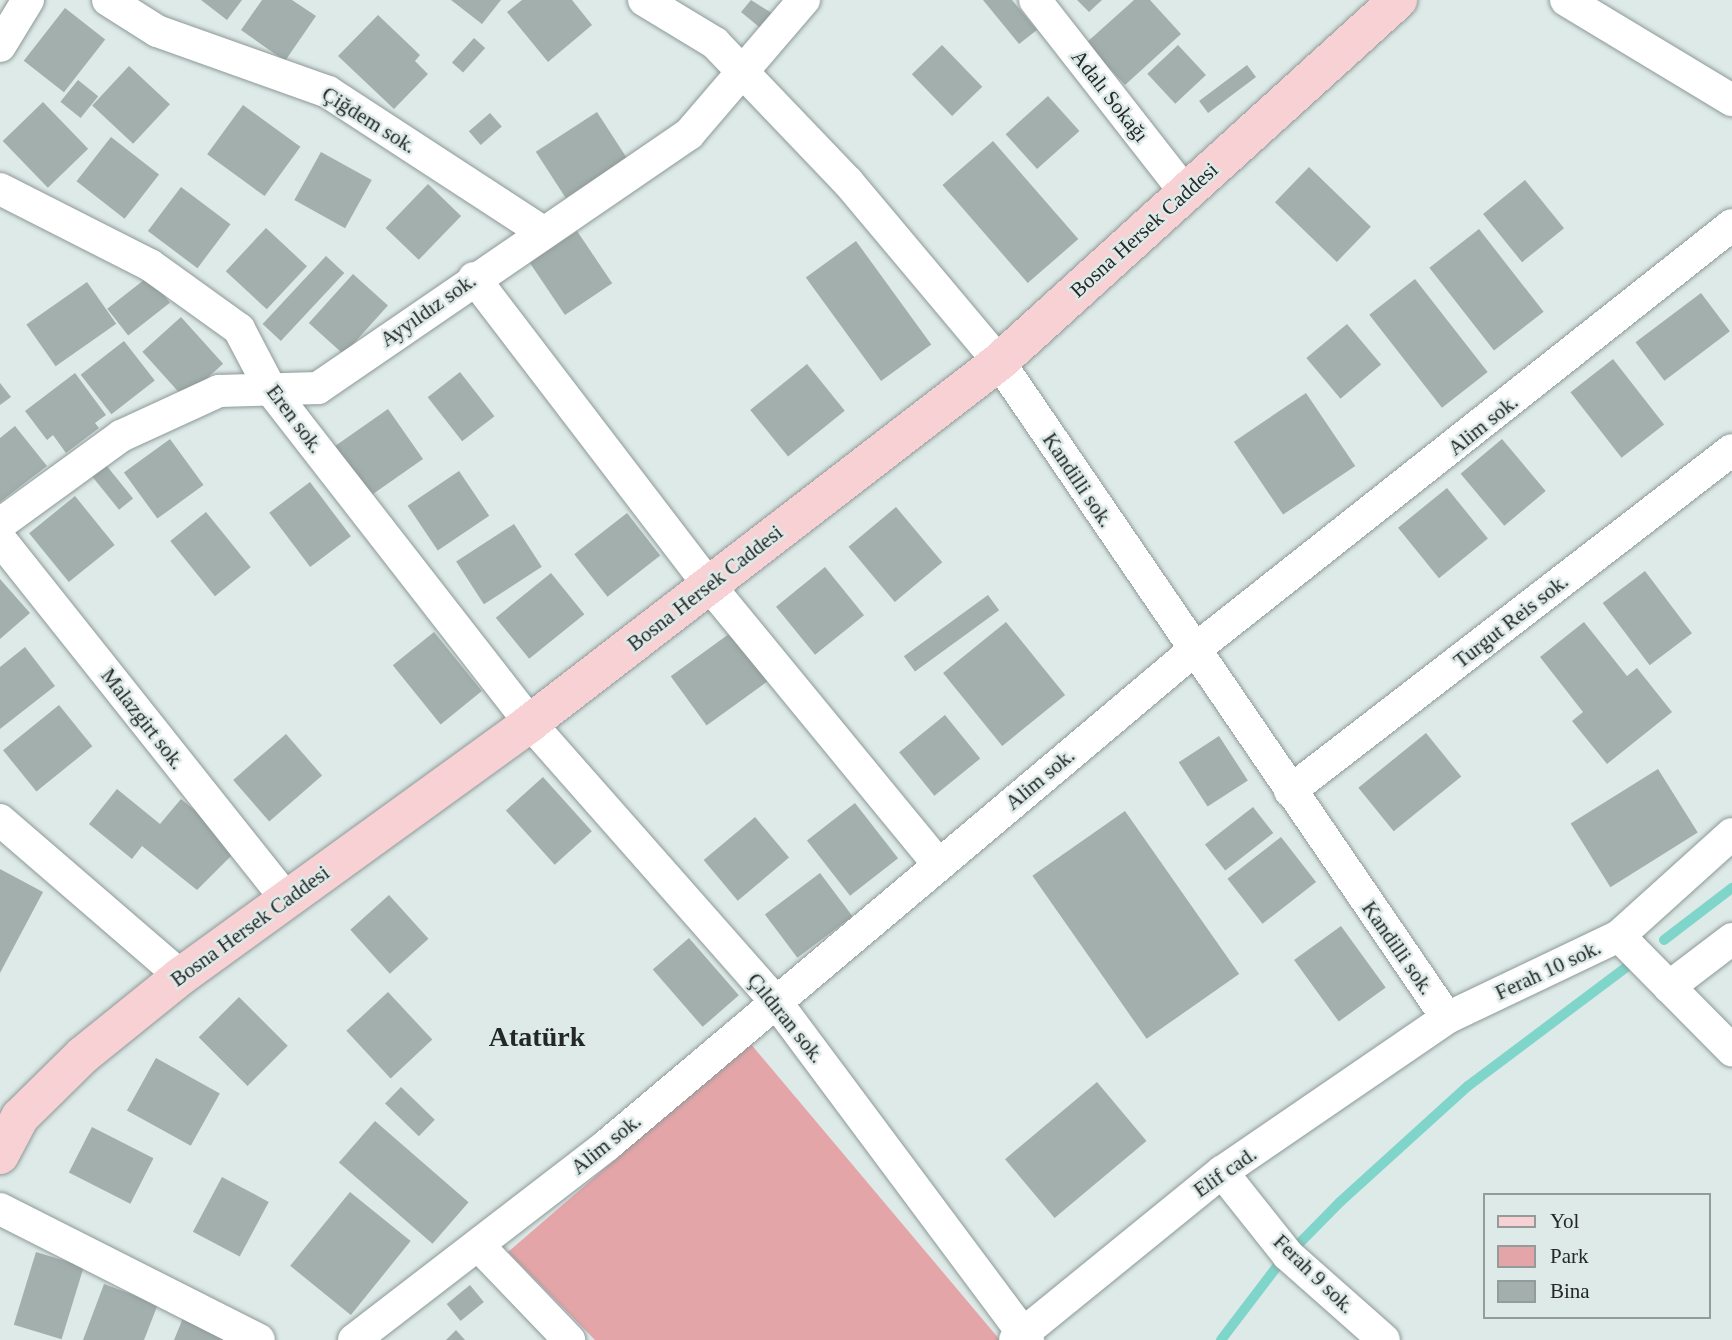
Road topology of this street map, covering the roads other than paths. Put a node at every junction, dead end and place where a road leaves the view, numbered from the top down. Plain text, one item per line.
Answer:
1 (28, 0) edge
2 (108, 0) edge
3 (644, 0) edge
4 (804, 0) edge
5 (1035, 0) edge
6 (1398, 0) edge
7 (1566, 0) edge
8 (0, 46) edge
9 (746, 75) junction
10 (1732, 100) edge
11 (0, 188) edge
12 (1185, 192) junction
13 (1732, 225) edge
14 (541, 231) junction
15 (474, 278) junction
16 (999, 362) junction
17 (271, 390) junction
18 (1732, 450) edge
19 (0, 524) edge
20 (0, 539) edge
21 (709, 585) junction
22 (1193, 651) junction
23 (530, 723) junction
24 (1290, 791) junction
25 (0, 820) edge
26 (1732, 834) edge
27 (939, 865) junction
28 (286, 900) junction
29 (1619, 936) junction
30 (1732, 939) edge
31 (181, 976) junction
32 (1669, 987) junction
33 (776, 1002) junction
34 (1447, 1018) junction
35 (1732, 1050) edge
36 (0, 1155) edge
37 (1222, 1172) junction
38 (0, 1209) edge
39 (478, 1245) junction
40 (1022, 1336) edge
41 (259, 1340) edge
42 (354, 1340) edge
43 (569, 1340) edge
44 (1384, 1340) edge

1 - 8 street
2 - 14 street, Çiğdem sok.
3 - 9 street, Kandilli sok.
4 - 9 street, Ayyıldız sok.
5 - 12 street, Adalı Sokağı
6 - 12 main road, Bosna Hersek Caddesi
7 - 10 street
9 - 14 street, Ayyıldız sok.
9 - 16 street, Kandilli sok.
11 - 17 street, Eren sok.
12 - 16 main road, Bosna Hersek Caddesi
13 - 22 street, Alim sok.
14 - 15 street, Ayyıldız sok.
15 - 17 street, Ayyıldız sok.
15 - 21 street
16 - 21 main road, Bosna Hersek Caddesi
16 - 22 street, Kandilli sok.
17 - 19 street, Ayyıldız sok.
17 - 23 street, Eren sok.
18 - 24 street, Turgut Reis sok.
20 - 28 street, Malazgirt sok.
21 - 23 main road, Bosna Hersek Caddesi
21 - 27 street
22 - 24 street, Kandilli sok.
22 - 27 street, Alim sok.
23 - 28 main road, Bosna Hersek Caddesi
23 - 33 street, Çıldıran sok.
24 - 34 street, Kandilli sok.
25 - 31 street
26 - 29 street
27 - 33 street, Alim sok.
28 - 31 main road, Bosna Hersek Caddesi
29 - 32 street, Ferah 10 sok.
29 - 34 street, Ferah 10 sok.
30 - 32 street
31 - 36 main road, Bosna Hersek Caddesi
32 - 35 street, Ferah 10 sok.
33 - 39 street, Alim sok.
33 - 40 street, Çıldıran sok.
34 - 37 street, Elif cad.
37 - 40 street, Elif cad.
37 - 44 street, Ferah 9 sok.
38 - 41 street
39 - 42 street, Alim sok.
39 - 43 street

